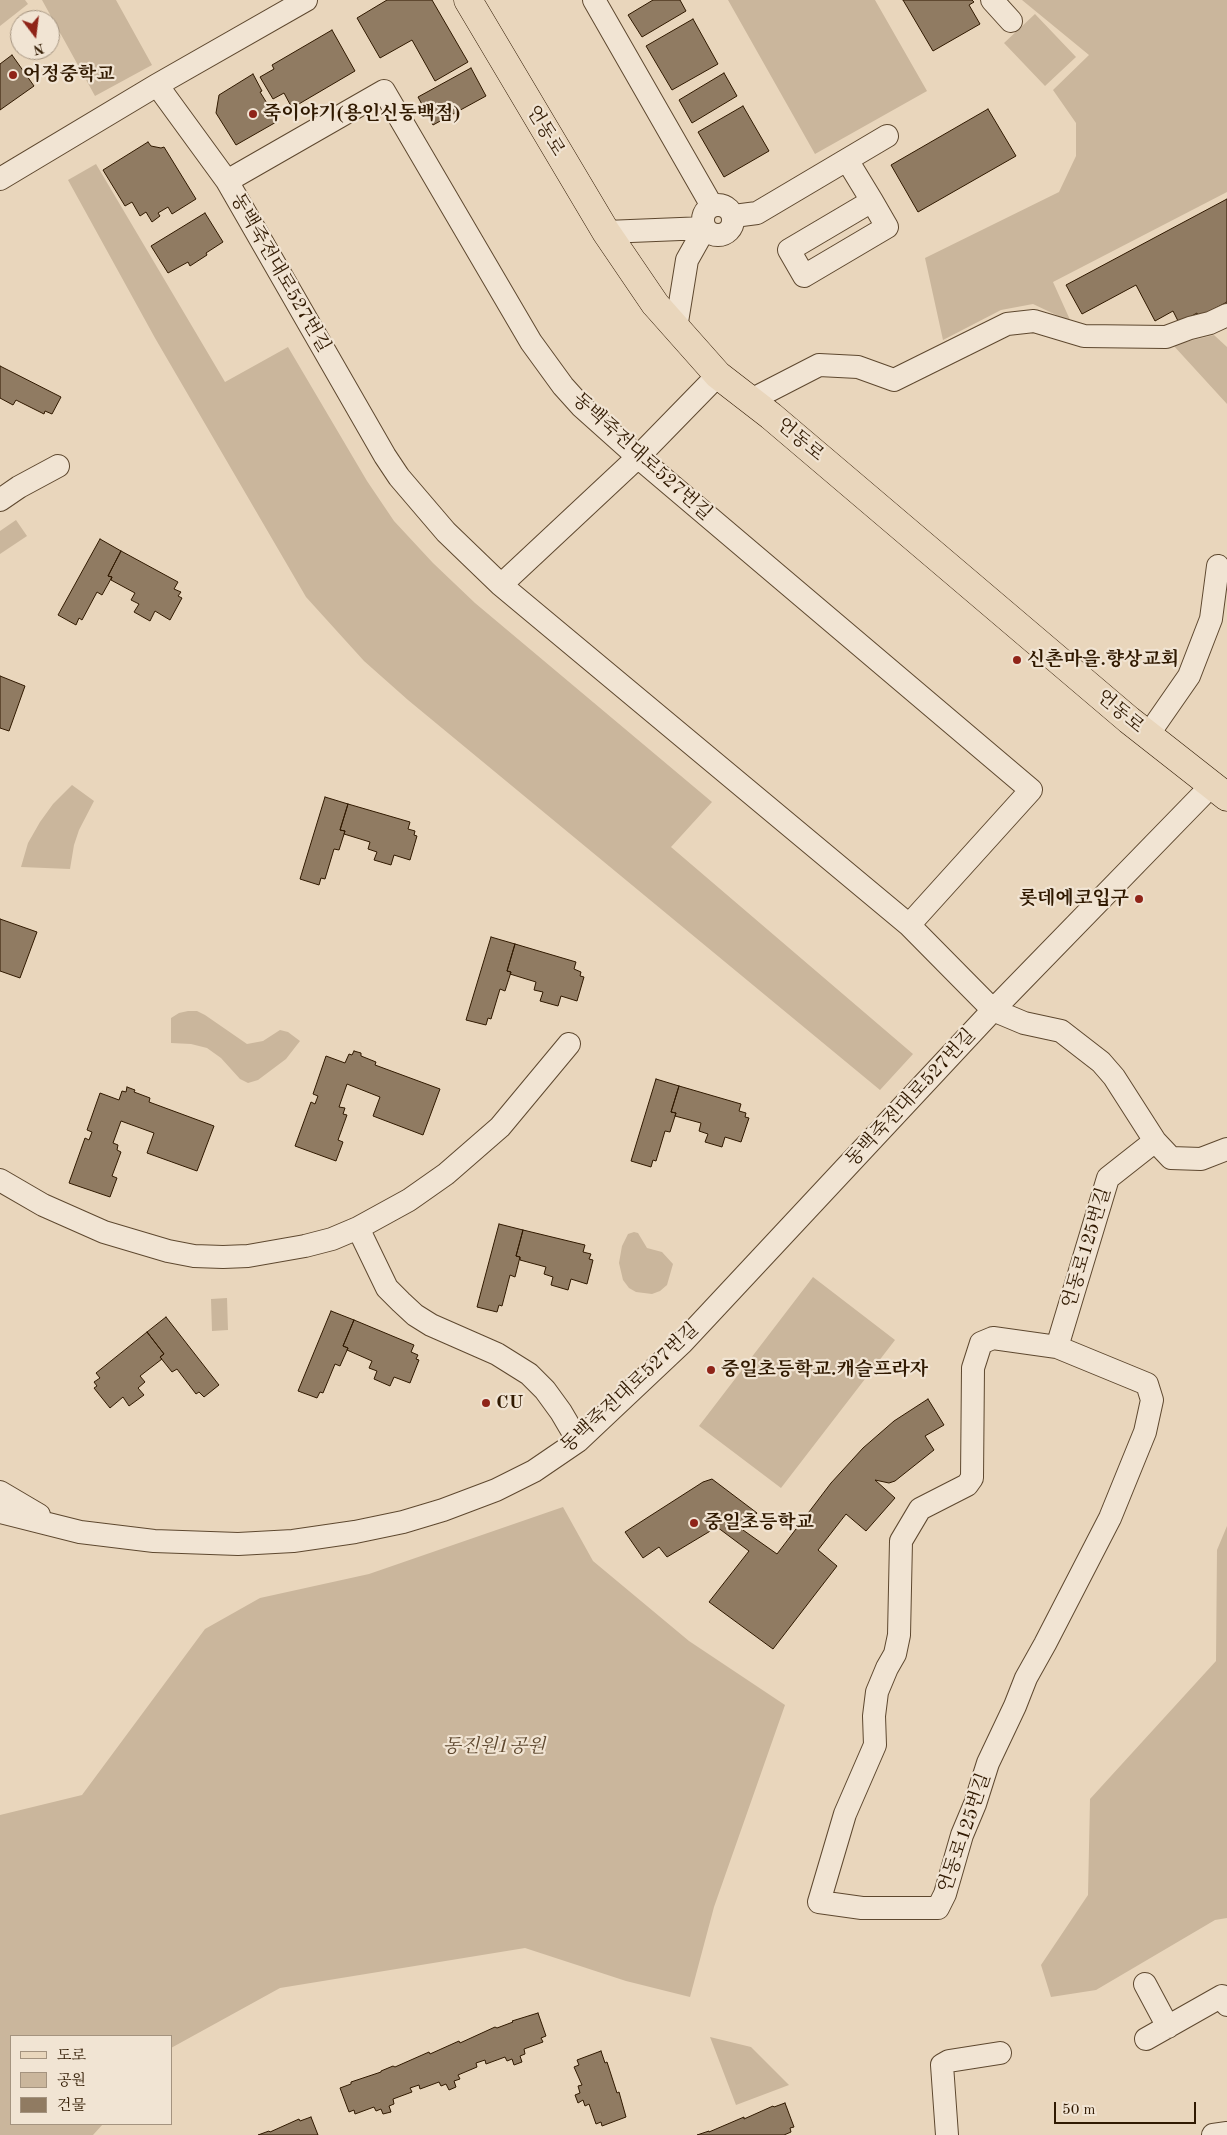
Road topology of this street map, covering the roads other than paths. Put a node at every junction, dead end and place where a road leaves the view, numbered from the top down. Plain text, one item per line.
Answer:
1 (306, 0) edge
2 (468, 0) edge
3 (992, 0) edge
4 (597, 1) edge
5 (1011, 21) dead end
6 (157, 85) junction
7 (888, 136) dead end
8 (847, 160) junction
9 (0, 179) edge
10 (227, 181) junction
11 (872, 201) dead end
12 (712, 206) junction
13 (734, 216) junction
14 (705, 228) junction
15 (606, 232) junction
16 (1227, 315) edge
17 (676, 328) junction
18 (718, 376) junction
19 (751, 400) junction
20 (638, 456) junction
21 (58, 466) dead end
22 (0, 500) edge
23 (1218, 566) dead end
24 (501, 585) junction
25 (1148, 734) junction
26 (1219, 791) edge
27 (909, 925) junction
28 (993, 1010) junction
29 (569, 1044) dead end
30 (1155, 1141) junction
31 (1227, 1149) edge
32 (0, 1180) edge
33 (358, 1228) junction
34 (1057, 1347) junction
35 (578, 1441) junction
36 (0, 1492) edge
37 (0, 1512) edge
38 (62, 1528) junction
39 (1144, 1984) dead end
40 (1227, 2005) edge
41 (1168, 2027) junction
42 (1146, 2040) dead end
43 (1000, 2053) dead end
44 (1227, 2132) edge
45 (947, 2135) edge
46 (1213, 2135) edge

1 - 6 street
2 - 15 main road, 언동로
3 - 5 street
4 - 12 street
6 - 9 street
6 - 10 street, 동백죽전대로527번길
7 - 8 street
8 - 11 street
8 - 13 street
10 - 20 street, 동백죽전대로527번길
10 - 24 street, 동백죽전대로527번길
12 - 13 street
12 - 14 street
13 - 14 street
14 - 15 street
14 - 17 street
15 - 17 main road, 언동로
16 - 19 street
17 - 18 main road, 언동로
18 - 19 main road, 언동로
18 - 20 street
19 - 25 main road, 언동로
20 - 24 street
20 - 27 street, 동백죽전대로527번길
21 - 22 street
23 - 25 street
24 - 27 street, 동백죽전대로527번길
25 - 26 main road, 언동로
26 - 28 street, 동백죽전대로527번길
27 - 28 street, 동백죽전대로527번길
28 - 30 street
28 - 35 street, 동백죽전대로527번길
29 - 33 street
30 - 31 street
30 - 34 street, 언동로125번길
32 - 33 street
33 - 35 street
34 - 34 street, 언동로125번길
35 - 38 street, 동백죽전대로527번길
36 - 38 street
37 - 38 street, 동백죽전대로527번길
39 - 41 street
40 - 41 street
41 - 42 street
43 - 45 street
44 - 46 street

